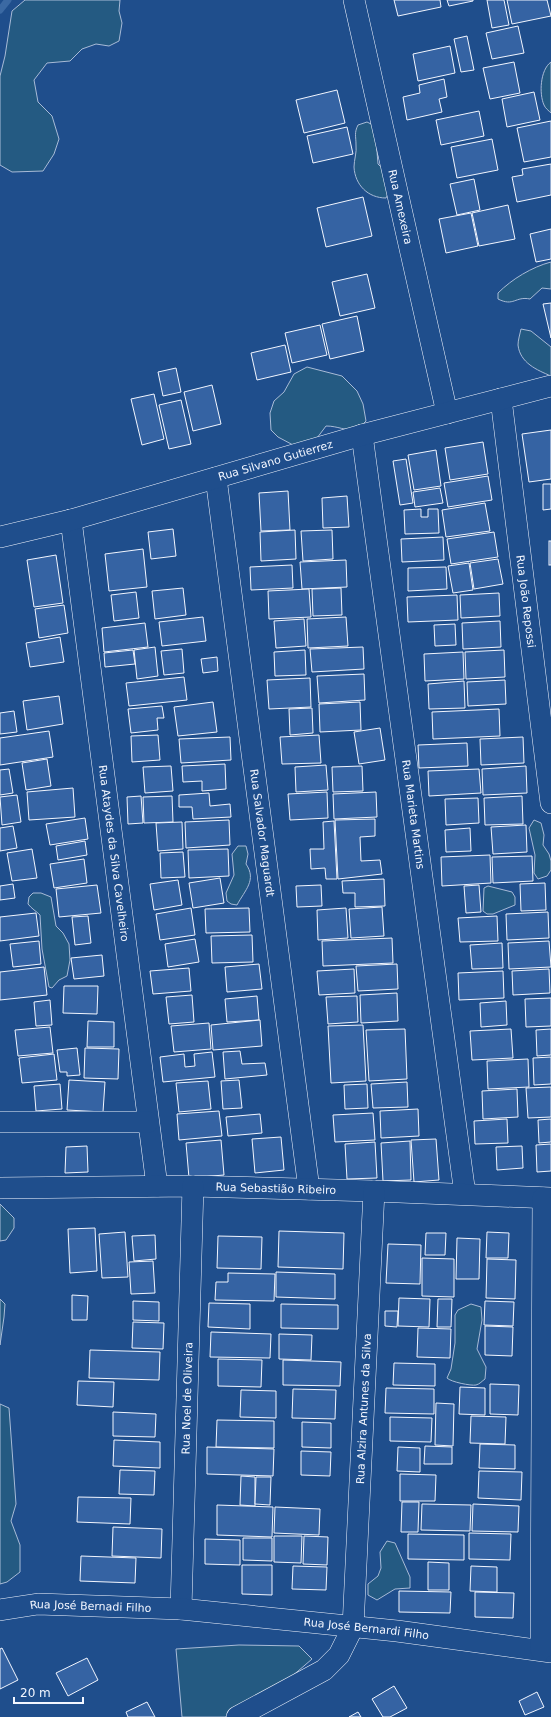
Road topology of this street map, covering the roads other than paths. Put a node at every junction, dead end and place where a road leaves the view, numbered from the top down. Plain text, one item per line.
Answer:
1 (354, 0) edge
2 (551, 386) edge
3 (501, 399) junction
4 (447, 413) junction
5 (362, 435) junction
6 (216, 478) junction
7 (71, 520) junction
8 (0, 537) edge
9 (551, 803) edge
10 (0, 1122) edge
11 (148, 1122) junction
12 (156, 1186) junction
13 (193, 1186) junction
14 (0, 1188) edge
15 (309, 1189) junction
16 (374, 1191) junction
17 (465, 1194) junction
18 (547, 1198) edge
19 (181, 1609) junction
20 (0, 1610) edge
21 (353, 1627) junction
22 (546, 1651) edge
23 (236, 1717) edge

1 - 4 street, Rua Amexeira
2 - 3 street, Rua Silvano Gutierrez
3 - 4 street, Rua Silvano Gutierrez
3 - 9 street, Rua João Repossi
4 - 5 street, Rua Silvano Gutierrez
5 - 6 street, Rua Silvano Gutierrez
5 - 17 street, Rua Marieta Martins
6 - 7 street, Rua Silvano Gutierrez
6 - 15 street, Rua Salvador Maguardt
7 - 8 street, Rua Silvano Gutierrez
7 - 11 street, Rua Ataydes da Silva Cavelheiro
10 - 11 street
11 - 12 street, Rua Ataydes da Silva Cavelheiro
12 - 13 street, Rua Sebastião Ribeiro
12 - 14 street, Rua Sebastião Ribeiro
13 - 15 street, Rua Sebastião Ribeiro
13 - 19 street, Rua Noel de Oliveira
15 - 16 street, Rua Sebastião Ribeiro
16 - 17 street, Rua Sebastião Ribeiro
16 - 21 street, Rua Alzira Antunes da Silva
17 - 18 street, Rua Sebastião Ribeiro
18 - 22 street
19 - 20 street, Rua José Bernadi Filho
19 - 21 street, Rua José Bernardi Filho
21 - 22 street, Rua José Bernardi Filho
21 - 23 street

